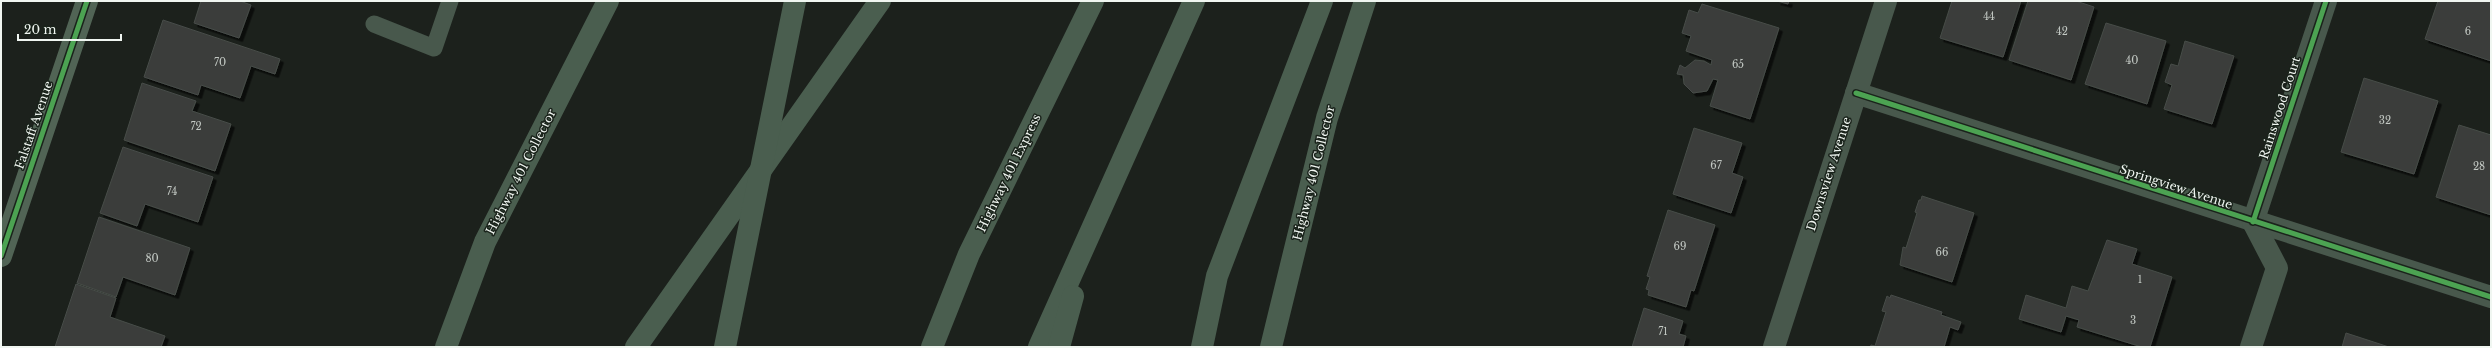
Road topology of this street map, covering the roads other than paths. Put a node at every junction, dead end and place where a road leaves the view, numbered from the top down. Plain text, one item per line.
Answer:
1 (87, 1) edge
2 (450, 1) edge
3 (608, 1) edge
4 (794, 1) edge
5 (880, 1) edge
6 (1093, 1) edge
7 (1194, 1) edge
8 (1322, 1) edge
9 (1365, 1) edge
10 (1886, 1) edge
11 (2326, 1) edge
12 (374, 24) dead end
13 (1856, 93) junction
14 (1094, 222) junction
15 (2253, 222) junction
16 (1, 256) edge
17 (2491, 297) edge
18 (446, 347) edge
19 (636, 347) edge
20 (725, 347) edge
21 (932, 347) edge
22 (1039, 347) edge
23 (1059, 347) edge
24 (1202, 347) edge
25 (1271, 347) edge
26 (1774, 347) edge
27 (2251, 347) edge

1 - 16 street, Falstaff Avenue
2 - 12 lane
3 - 18 highway, Highway 401 Collector
4 - 20 highway
5 - 19 highway
6 - 21 highway, Highway 401 Express
7 - 14 highway
8 - 24 highway
9 - 25 highway, Highway 401 Collector
10 - 13 street, Downsview Avenue
11 - 15 street, Rainswood Court
13 - 15 street, Springview Avenue
13 - 26 street, Downsview Avenue
14 - 22 highway
14 - 23 highway
15 - 17 street, Springview Avenue
15 - 27 street

